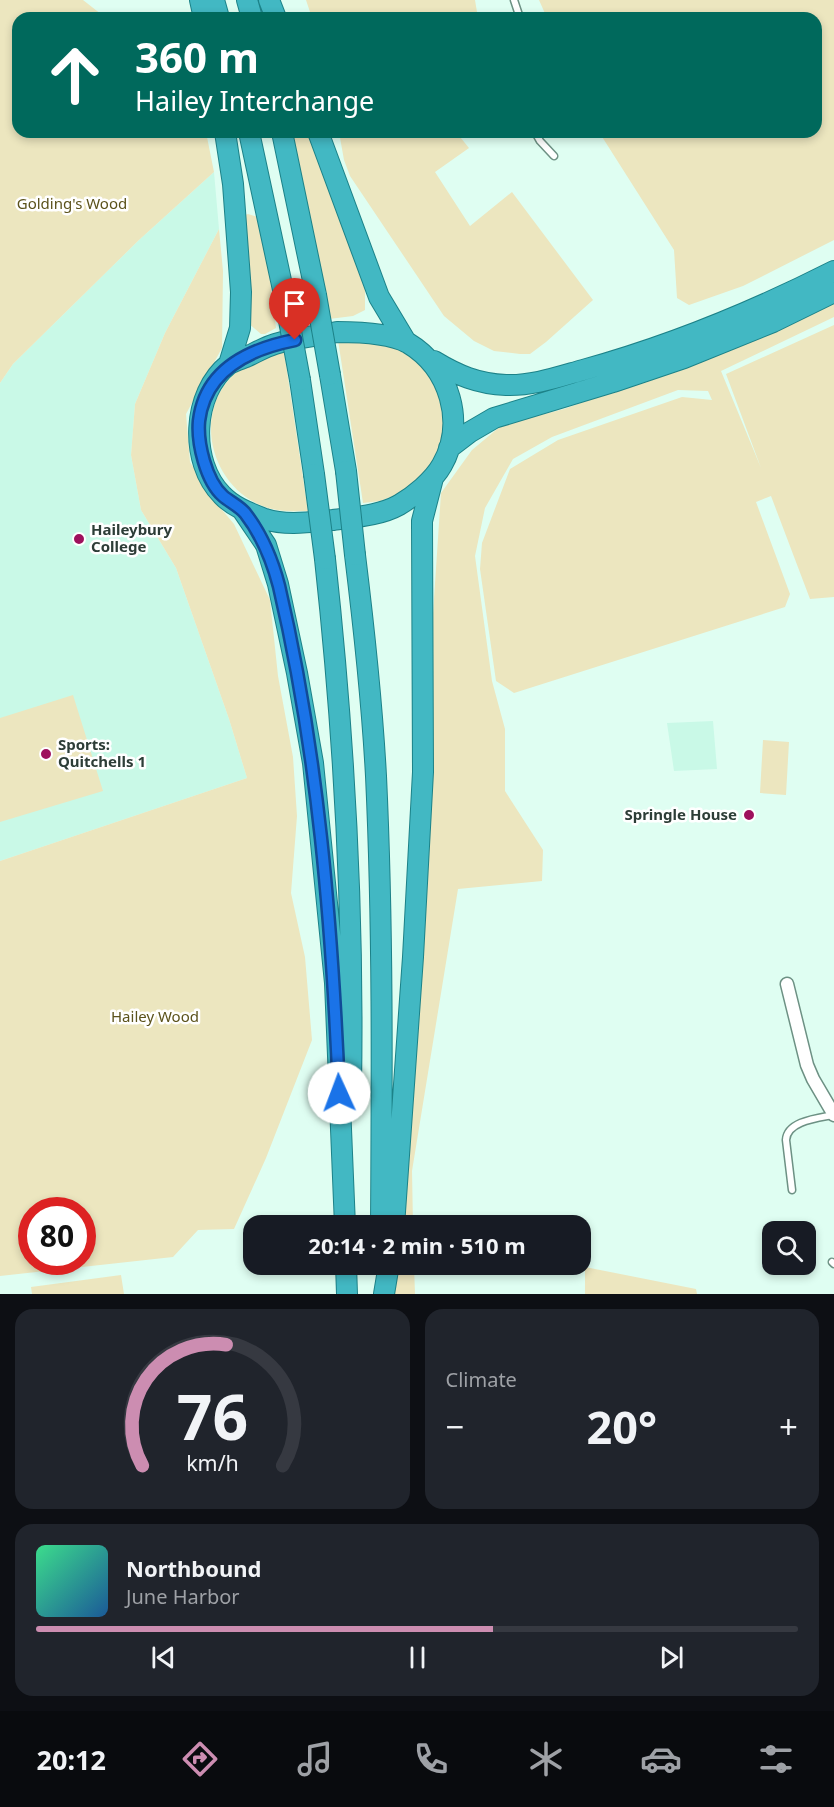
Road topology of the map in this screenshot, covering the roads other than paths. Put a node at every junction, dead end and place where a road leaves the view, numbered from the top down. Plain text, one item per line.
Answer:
1 (226, 138) edge
2 (250, 138) edge
3 (283, 138) edge
4 (320, 138) edge
5 (538, 138) edge
6 (554, 156) dead end
7 (834, 270) edge
8 (834, 292) edge
9 (406, 342) junction
10 (424, 355) junction
11 (230, 364) junction
12 (449, 448) junction
13 (433, 478) junction
14 (243, 511) junction
15 (787, 984) dead end
16 (834, 1115) edge
17 (792, 1191) dead end
18 (346, 1215) edge
19 (347, 1215) edge
20 (381, 1215) edge
21 (395, 1215) edge
22 (347, 1275) edge
23 (380, 1275) edge
24 (387, 1275) edge
25 (348, 1294) edge
26 (379, 1294) edge
27 (384, 1294) edge

1 - 11 highway
2 - 19 highway, bridge
3 - 20 highway, bridge
4 - 9 highway
5 - 6 lane
7 - 10 highway
8 - 12 highway
9 - 10 highway
9 - 11 highway
10 - 12 highway
11 - 14 highway
12 - 13 highway
13 - 14 highway
13 - 21 highway
14 - 18 highway
15 - 16 street
16 - 17 lane
22 - 25 highway
23 - 26 highway
24 - 27 highway

